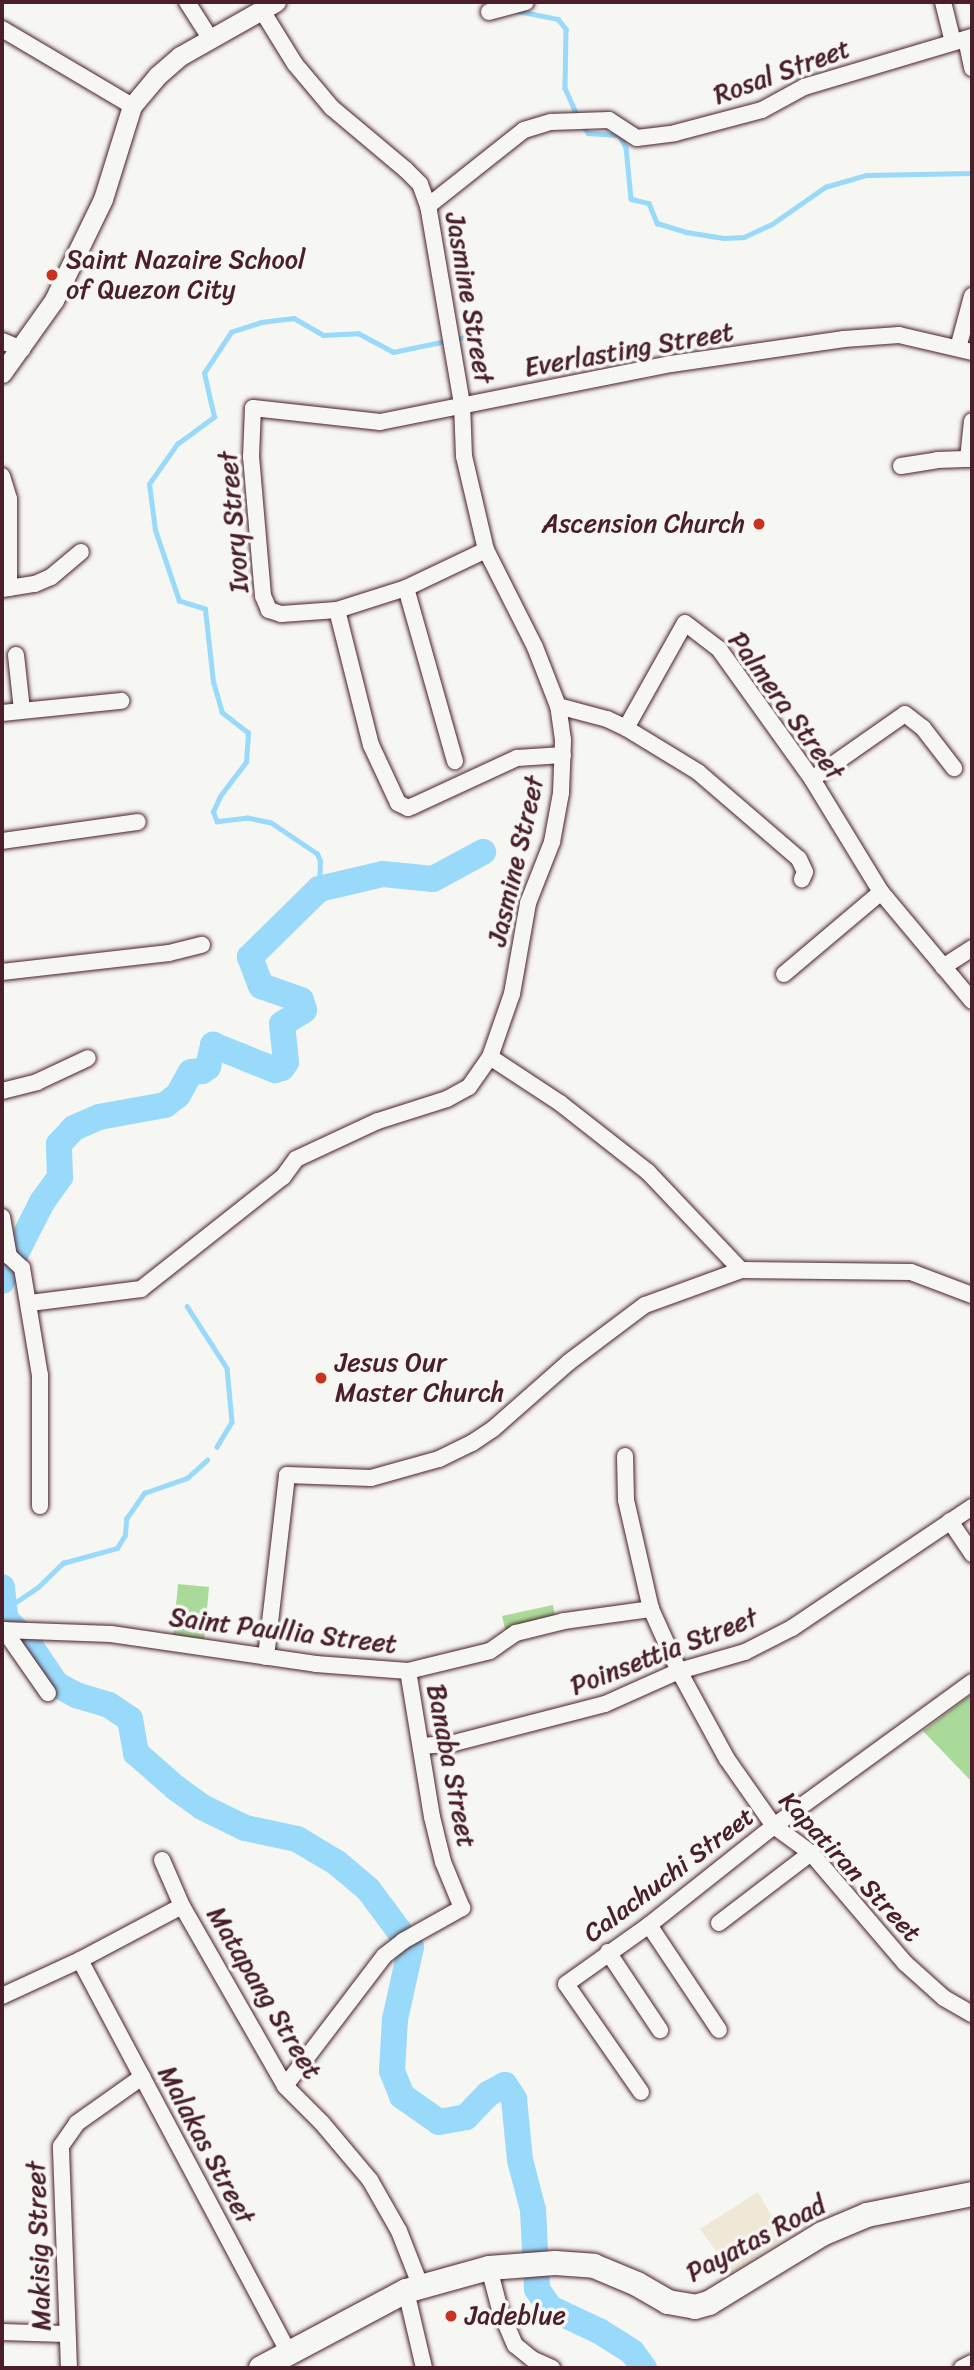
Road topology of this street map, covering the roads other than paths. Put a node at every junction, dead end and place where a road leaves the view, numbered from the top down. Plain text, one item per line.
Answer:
1 (187, 2) edge
2 (526, 2) edge
3 (943, 2) edge
4 (269, 6) edge
5 (495, 11) dead end
6 (2, 29) edge
7 (210, 38) junction
8 (964, 39) edge
9 (972, 68) edge
10 (132, 106) junction
11 (428, 206) junction
12 (972, 296) edge
13 (2, 341) edge
14 (22, 349) junction
15 (965, 350) edge
16 (2, 373) edge
17 (462, 404) junction
18 (253, 408) joint
19 (972, 421) edge
20 (970, 459) edge
21 (901, 466) dead end
22 (2, 476) edge
23 (486, 550) junction
24 (81, 552) dead end
25 (6, 588) edge
26 (406, 588) junction
27 (337, 610) junction
28 (16, 655) dead end
29 (121, 701) dead end
30 (558, 706) junction
31 (22, 710) junction
32 (2, 713) edge
33 (626, 728) junction
34 (563, 755) junction
35 (455, 761) dead end
36 (954, 768) dead end
37 (812, 779) junction
38 (138, 822) dead end
39 (2, 841) edge
40 (802, 879) dead end
41 (881, 892) junction
42 (202, 945) dead end
43 (972, 948) edge
44 (943, 967) junction
45 (2, 972) edge
46 (784, 974) dead end
47 (972, 1001) edge
48 (490, 1057) junction
49 (88, 1058) dead end
50 (2, 1091) edge
51 (2, 1217) edge
52 (741, 1270) junction
53 (972, 1295) edge
54 (30, 1303) junction
55 (625, 1456) dead end
56 (40, 1506) dead end
57 (972, 1507) edge
58 (950, 1521) junction
59 (972, 1554) edge
60 (652, 1609) junction
61 (11, 1631) edge
62 (266, 1657) junction
63 (408, 1671) junction
64 (679, 1671) junction
65 (972, 1682) edge
66 (47, 1693) dead end
67 (422, 1746) junction
68 (774, 1826) junction
69 (811, 1853) junction
70 (162, 1860) dead end
71 (182, 1906) junction
72 (719, 1923) dead end
73 (649, 1925) junction
74 (608, 1952) junction
75 (80, 1960) junction
76 (2, 1996) edge
77 (972, 2014) edge
78 (660, 2030) dead end
79 (719, 2030) dead end
80 (142, 2077) junction
81 (285, 2086) junction
82 (641, 2092) dead end
83 (972, 2194) edge
84 (489, 2268) junction
85 (414, 2289) junction
86 (2, 2332) edge
87 (65, 2334) junction
88 (289, 2353) junction
89 (972, 2362) edge
90 (532, 2364) edge
91 (69, 2368) edge
92 (261, 2368) edge
93 (424, 2368) edge
94 (552, 2368) edge
95 (962, 2368) edge

1 - 7 street
2 - 5 street
3 - 8 street
4 - 7 street
4 - 11 street, Jasmine Street
6 - 10 street
7 - 10 street
8 - 9 street
8 - 11 street, Rosal Street
10 - 14 street
11 - 17 street, Jasmine Street
12 - 15 street
13 - 14 street
14 - 16 street
15 - 17 street, Everlasting Street
17 - 18 street, Everlasting Street
17 - 23 street, Jasmine Street
18 - 27 street, Ivory Street
19 - 20 street
20 - 21 street
22 - 25 street
23 - 26 street, Ivory Street
23 - 30 street, Jasmine Street
24 - 25 street
26 - 27 street, Ivory Street
26 - 35 street
27 - 34 street
28 - 31 street
29 - 31 street
30 - 33 street
30 - 34 street, Jasmine Street
31 - 32 street
33 - 37 street, Palmera Street
33 - 40 street
34 - 48 street, Jasmine Street
36 - 37 street
37 - 41 street, Palmera Street
38 - 39 street
41 - 44 street, Palmera Street
41 - 46 street
42 - 45 street
43 - 44 street
44 - 47 street, Palmera Street
48 - 52 street
48 - 54 street, Jasmine Street
49 - 50 street
51 - 54 street
52 - 53 street
52 - 62 street
54 - 56 street
55 - 60 street, Kapatiran Street
57 - 58 street, Poinsettia Street
58 - 59 street
58 - 64 street, Poinsettia Street
60 - 63 street, Saint Paullia Street
60 - 64 street, Kapatiran Street
61 - 62 street, Saint Paullia Street
61 - 66 street
62 - 63 street, Saint Paullia Street
63 - 67 street, Banaba Street
64 - 67 street, Poinsettia Street
64 - 68 street, Kapatiran Street
65 - 68 street, Calachuchi Street
67 - 81 street, Banaba Street
68 - 69 street, Kapatiran Street
68 - 73 street, Calachuchi Street
69 - 72 street
69 - 77 street, Kapatiran Street
70 - 71 street, Matapang Street
71 - 75 street
71 - 81 street, Matapang Street
73 - 74 street, Calachuchi Street
73 - 79 street
74 - 78 street
74 - 82 street, Calachuchi Street
75 - 76 street
75 - 80 street, Malakas Street
80 - 87 street, Makisig Street
80 - 88 street, Malakas Street
81 - 85 street, Matapang Street
83 - 84 main road, Payatas Road
84 - 85 main road, Payatas Road
84 - 90 street
85 - 88 main road, Payatas Road
85 - 93 street, Matapang Street
86 - 87 street
87 - 91 street, Makisig Street
88 - 92 main road, Payatas Road
89 - 95 street
90 - 94 street

